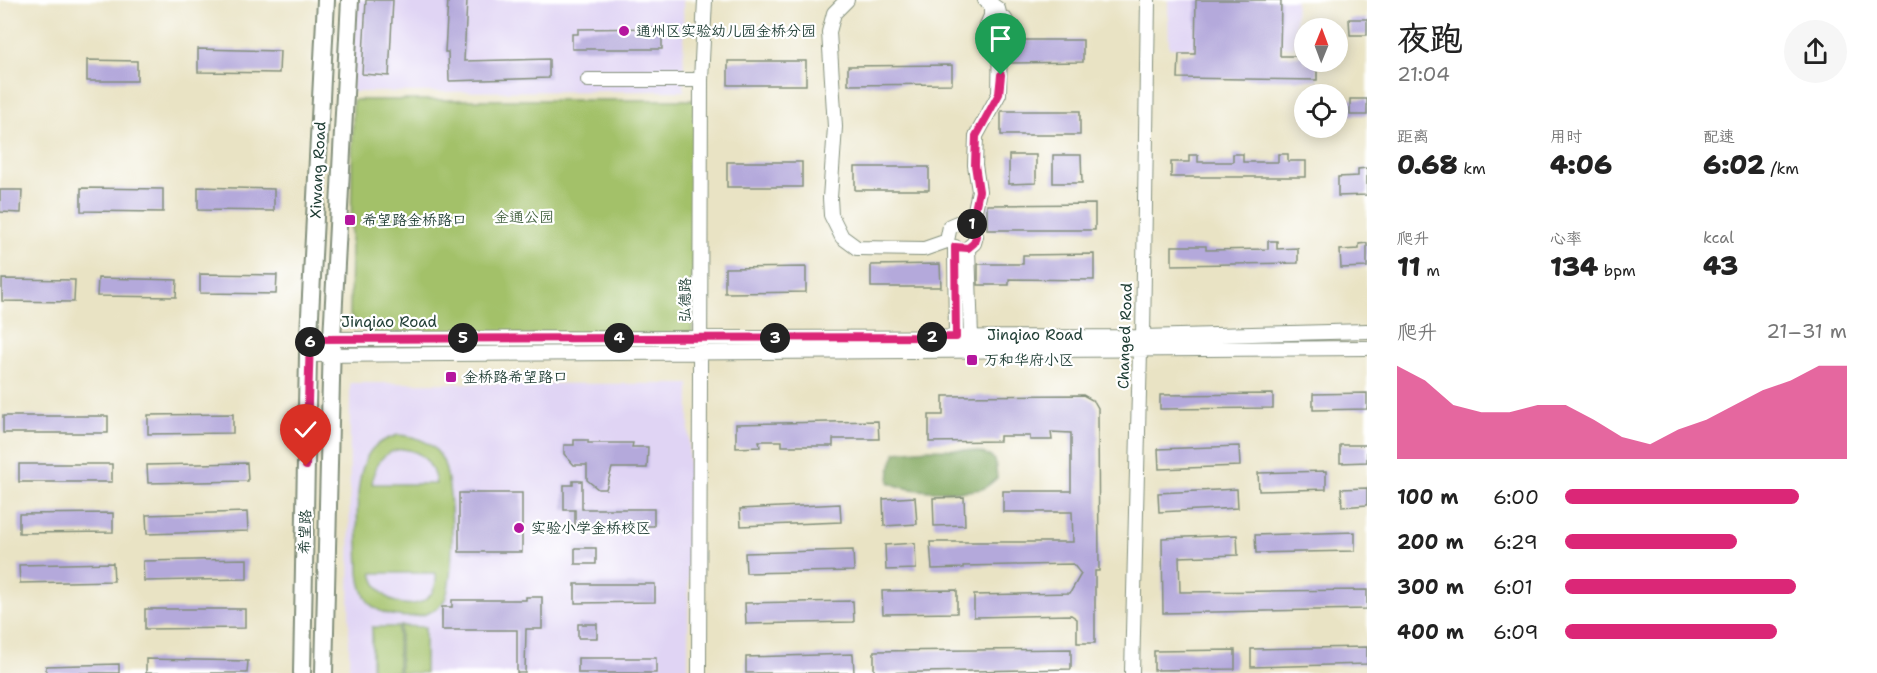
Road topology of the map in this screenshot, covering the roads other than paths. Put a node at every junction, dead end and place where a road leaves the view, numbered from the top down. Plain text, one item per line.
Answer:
1 (326, 0) edge
2 (350, 0) edge
3 (705, 0) edge
4 (847, 0) edge
5 (1148, 0) edge
6 (988, 1) edge
7 (588, 80) dead end
8 (701, 80) junction
9 (972, 224) junction
10 (957, 245) junction
11 (1367, 331) edge
12 (956, 337) junction
13 (971, 337) junction
14 (1143, 337) junction
15 (309, 347) junction
16 (332, 347) junction
17 (1367, 348) edge
18 (1140, 351) junction
19 (702, 354) junction
20 (302, 673) edge
21 (324, 673) edge
22 (699, 673) edge
23 (1132, 673) edge

1 - 15 main road, Xiwang Road
2 - 16 main road, Xiwang Road
3 - 8 street, 弘德路
4 - 10 street
5 - 14 street, Changed Road
6 - 9 street
7 - 8 street
8 - 19 street, 弘德路
9 - 10 street
9 - 10 street
10 - 12 street
10 - 13 street
11 - 14 street, Jinqiao Road
12 - 13 street, Jinqiao Road
12 - 16 street, Jinqiao Road
13 - 14 street, Jinqiao Road
14 - 18 street, Changed Road
15 - 16 street, Jinqiao Road
15 - 20 main road, 希望路
16 - 19 street, Jinqiao Road
16 - 21 main road, 希望路
17 - 18 street, Jinqiao Road
18 - 19 street, Jinqiao Road
18 - 23 street, Changed Road
19 - 22 street, 弘德路

